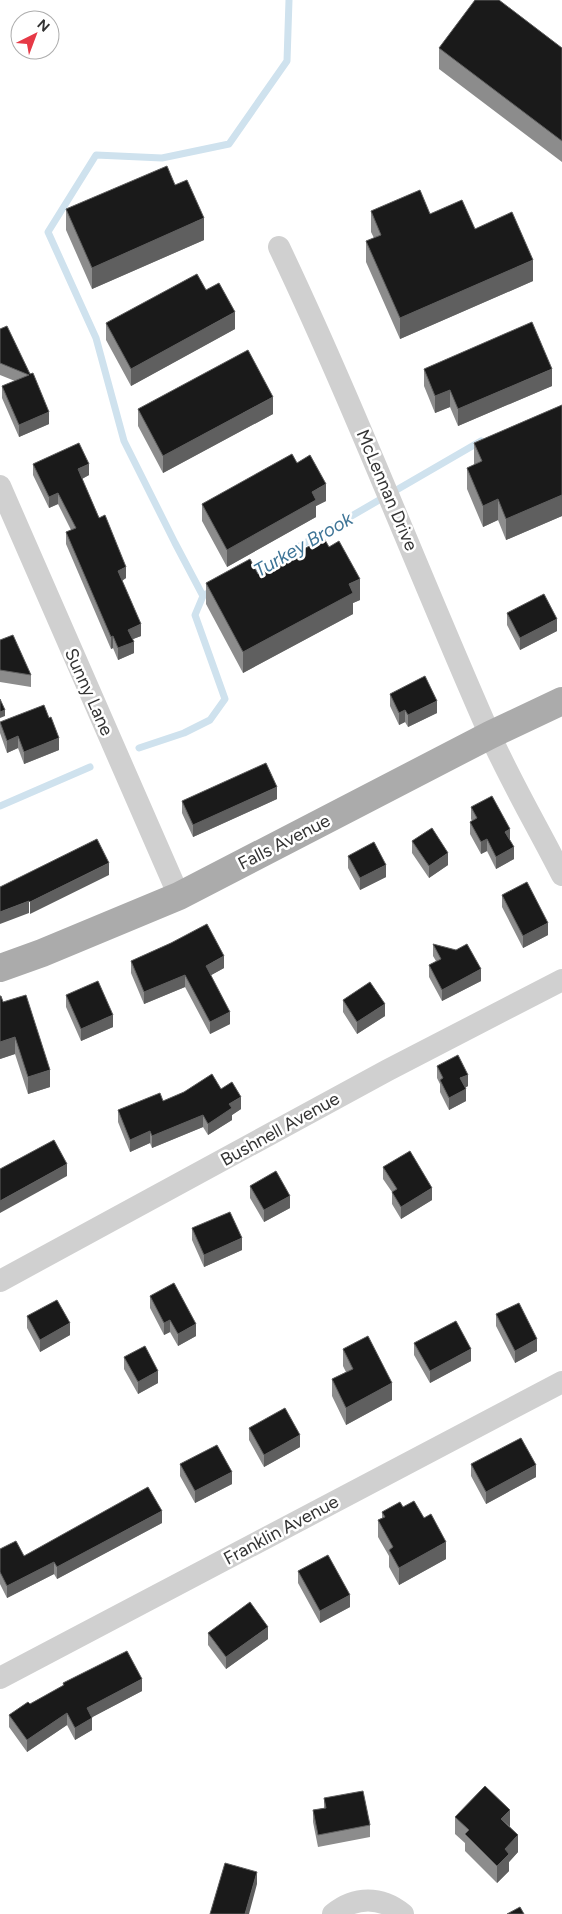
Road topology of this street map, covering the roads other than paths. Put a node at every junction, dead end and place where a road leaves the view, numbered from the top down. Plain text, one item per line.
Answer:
1 (279, 248) dead end
2 (0, 486) edge
3 (562, 701) edge
4 (490, 735) junction
5 (562, 875) edge
6 (179, 896) junction
7 (0, 968) edge
8 (562, 980) edge
9 (0, 1281) edge
10 (562, 1382) edge
11 (0, 1678) edge
12 (333, 1914) edge
13 (402, 1914) edge

1 - 4 street, McLennan Drive
2 - 6 street, Sunny Lane
3 - 4 main road, Falls Avenue
4 - 5 street, McLennan Drive
4 - 6 main road, Falls Avenue
6 - 7 main road, Falls Avenue
8 - 9 street, Bushnell Avenue
10 - 11 street, Franklin Avenue
12 - 13 street

